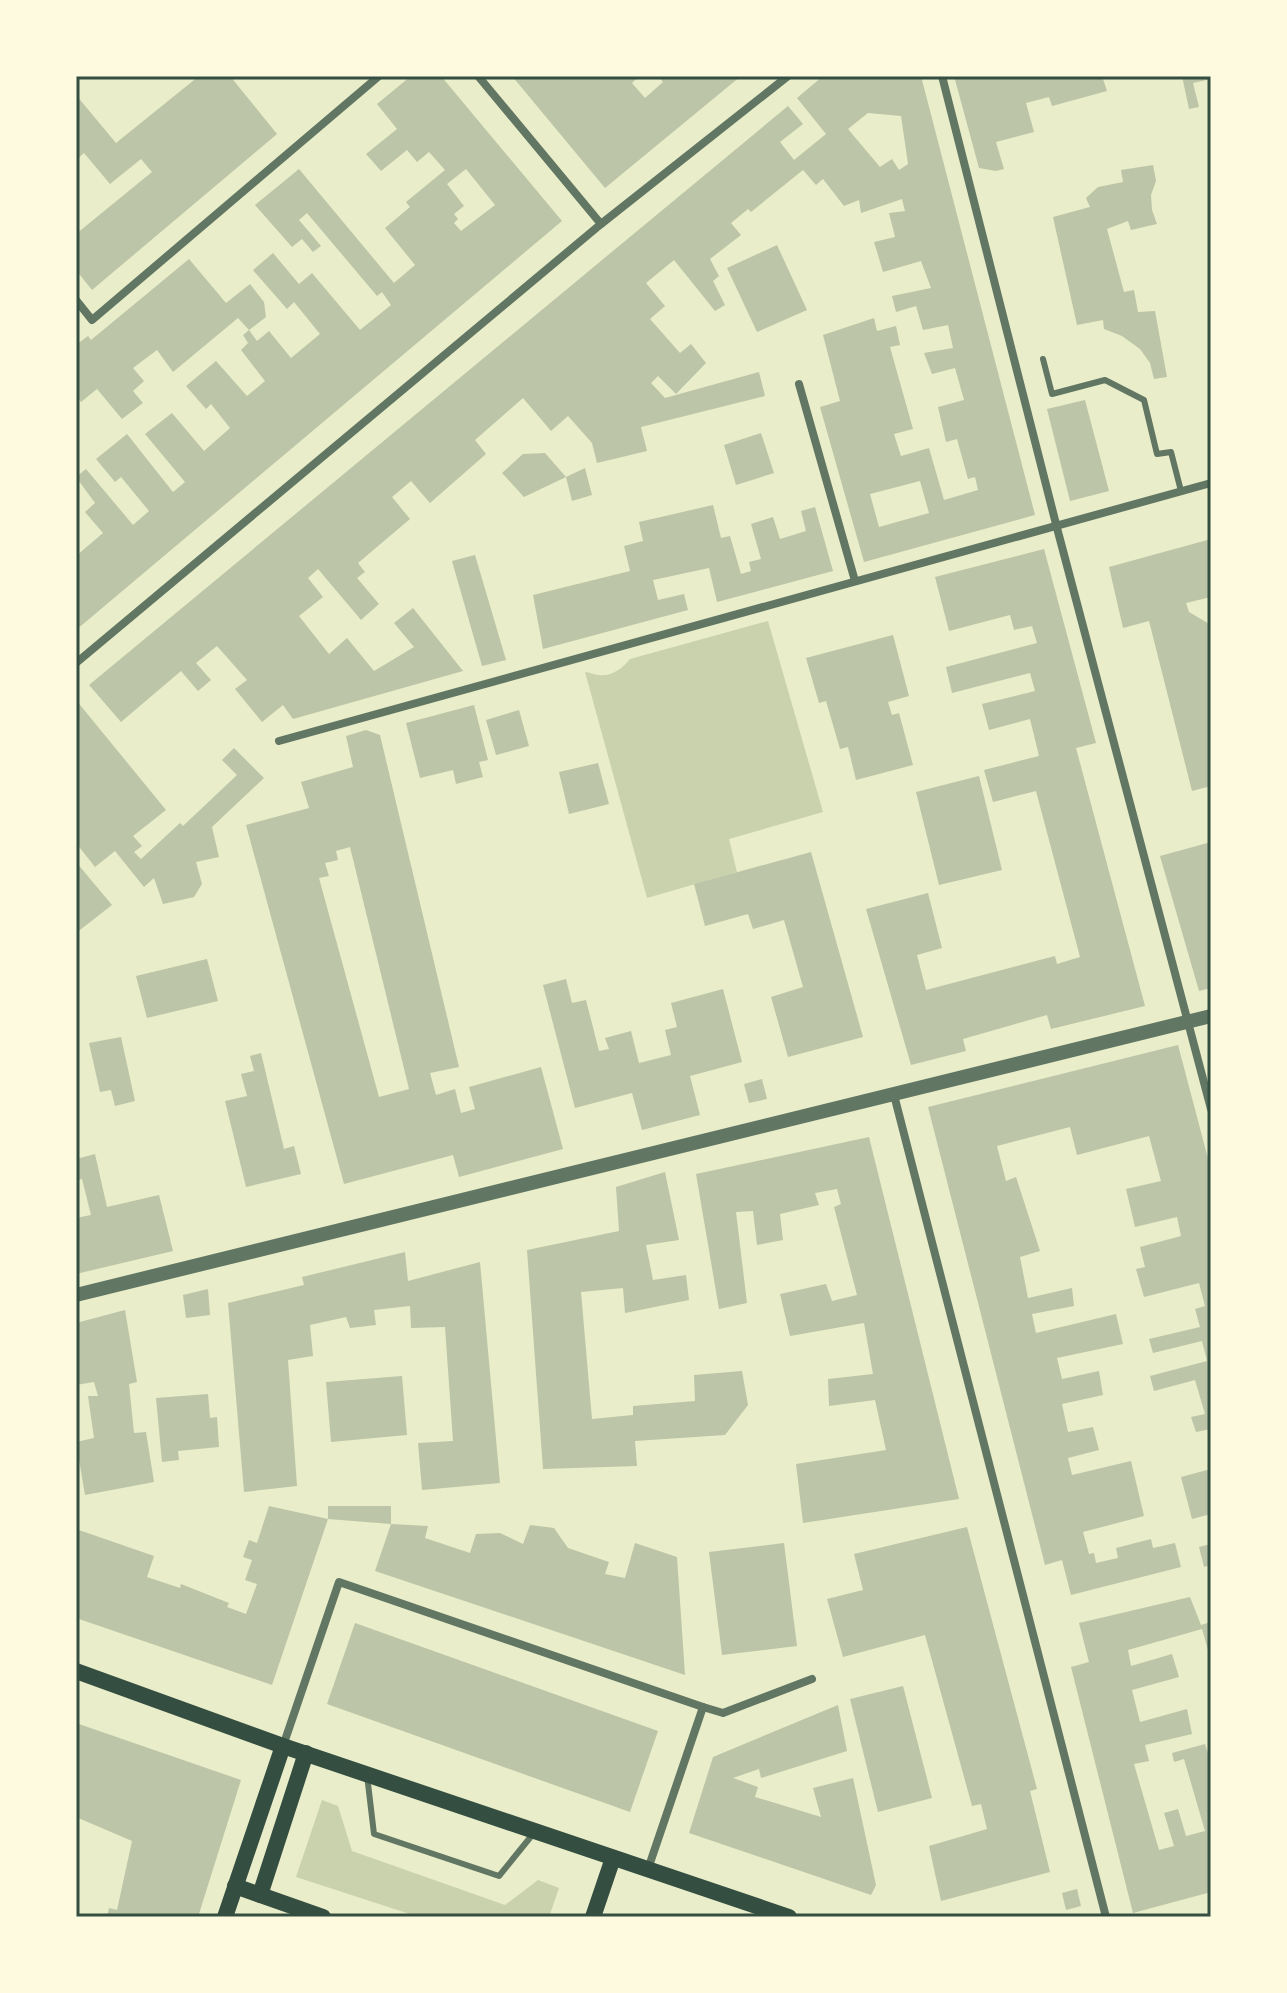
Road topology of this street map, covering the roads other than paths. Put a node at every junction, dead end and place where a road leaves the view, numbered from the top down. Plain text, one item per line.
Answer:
1 (379, 76) edge
2 (478, 76) edge
3 (788, 76) edge
4 (942, 76) edge
5 (601, 224) junction
6 (76, 300) edge
7 (1043, 359) dead end
8 (799, 384) dead end
9 (1211, 483) edge
10 (1181, 491) junction
11 (1057, 528) junction
12 (855, 581) junction
13 (76, 663) edge
14 (279, 741) dead end
15 (1211, 1016) edge
16 (1188, 1021) junction
17 (894, 1095) junction
18 (1211, 1109) edge
19 (76, 1295) edge
20 (76, 1671) edge
21 (812, 1679) dead end
22 (703, 1707) junction
23 (283, 1746) junction
24 (306, 1753) junction
25 (367, 1774) junction
26 (535, 1831) junction
27 (613, 1858) junction
28 (647, 1870) junction
29 (235, 1886) junction
30 (260, 1895) junction
31 (225, 1917) edge
32 (323, 1917) edge
33 (593, 1917) edge
34 (789, 1917) edge
35 (1106, 1917) edge

1 - 6 street
2 - 5 street
3 - 5 street
4 - 11 street
5 - 13 street
7 - 10 lane
8 - 12 street
9 - 10 street
10 - 11 street
11 - 12 street
11 - 16 street
12 - 14 street
15 - 16 street
16 - 17 street
16 - 18 street
17 - 19 street
17 - 35 street
20 - 23 main road
21 - 22 street
22 - 23 street
22 - 28 street
23 - 24 main road
23 - 29 main road
24 - 25 main road
24 - 30 main road
25 - 26 main road
25 - 26 lane
26 - 27 main road
27 - 28 main road
27 - 33 main road
28 - 34 main road
29 - 30 main road
29 - 31 main road
30 - 32 main road

